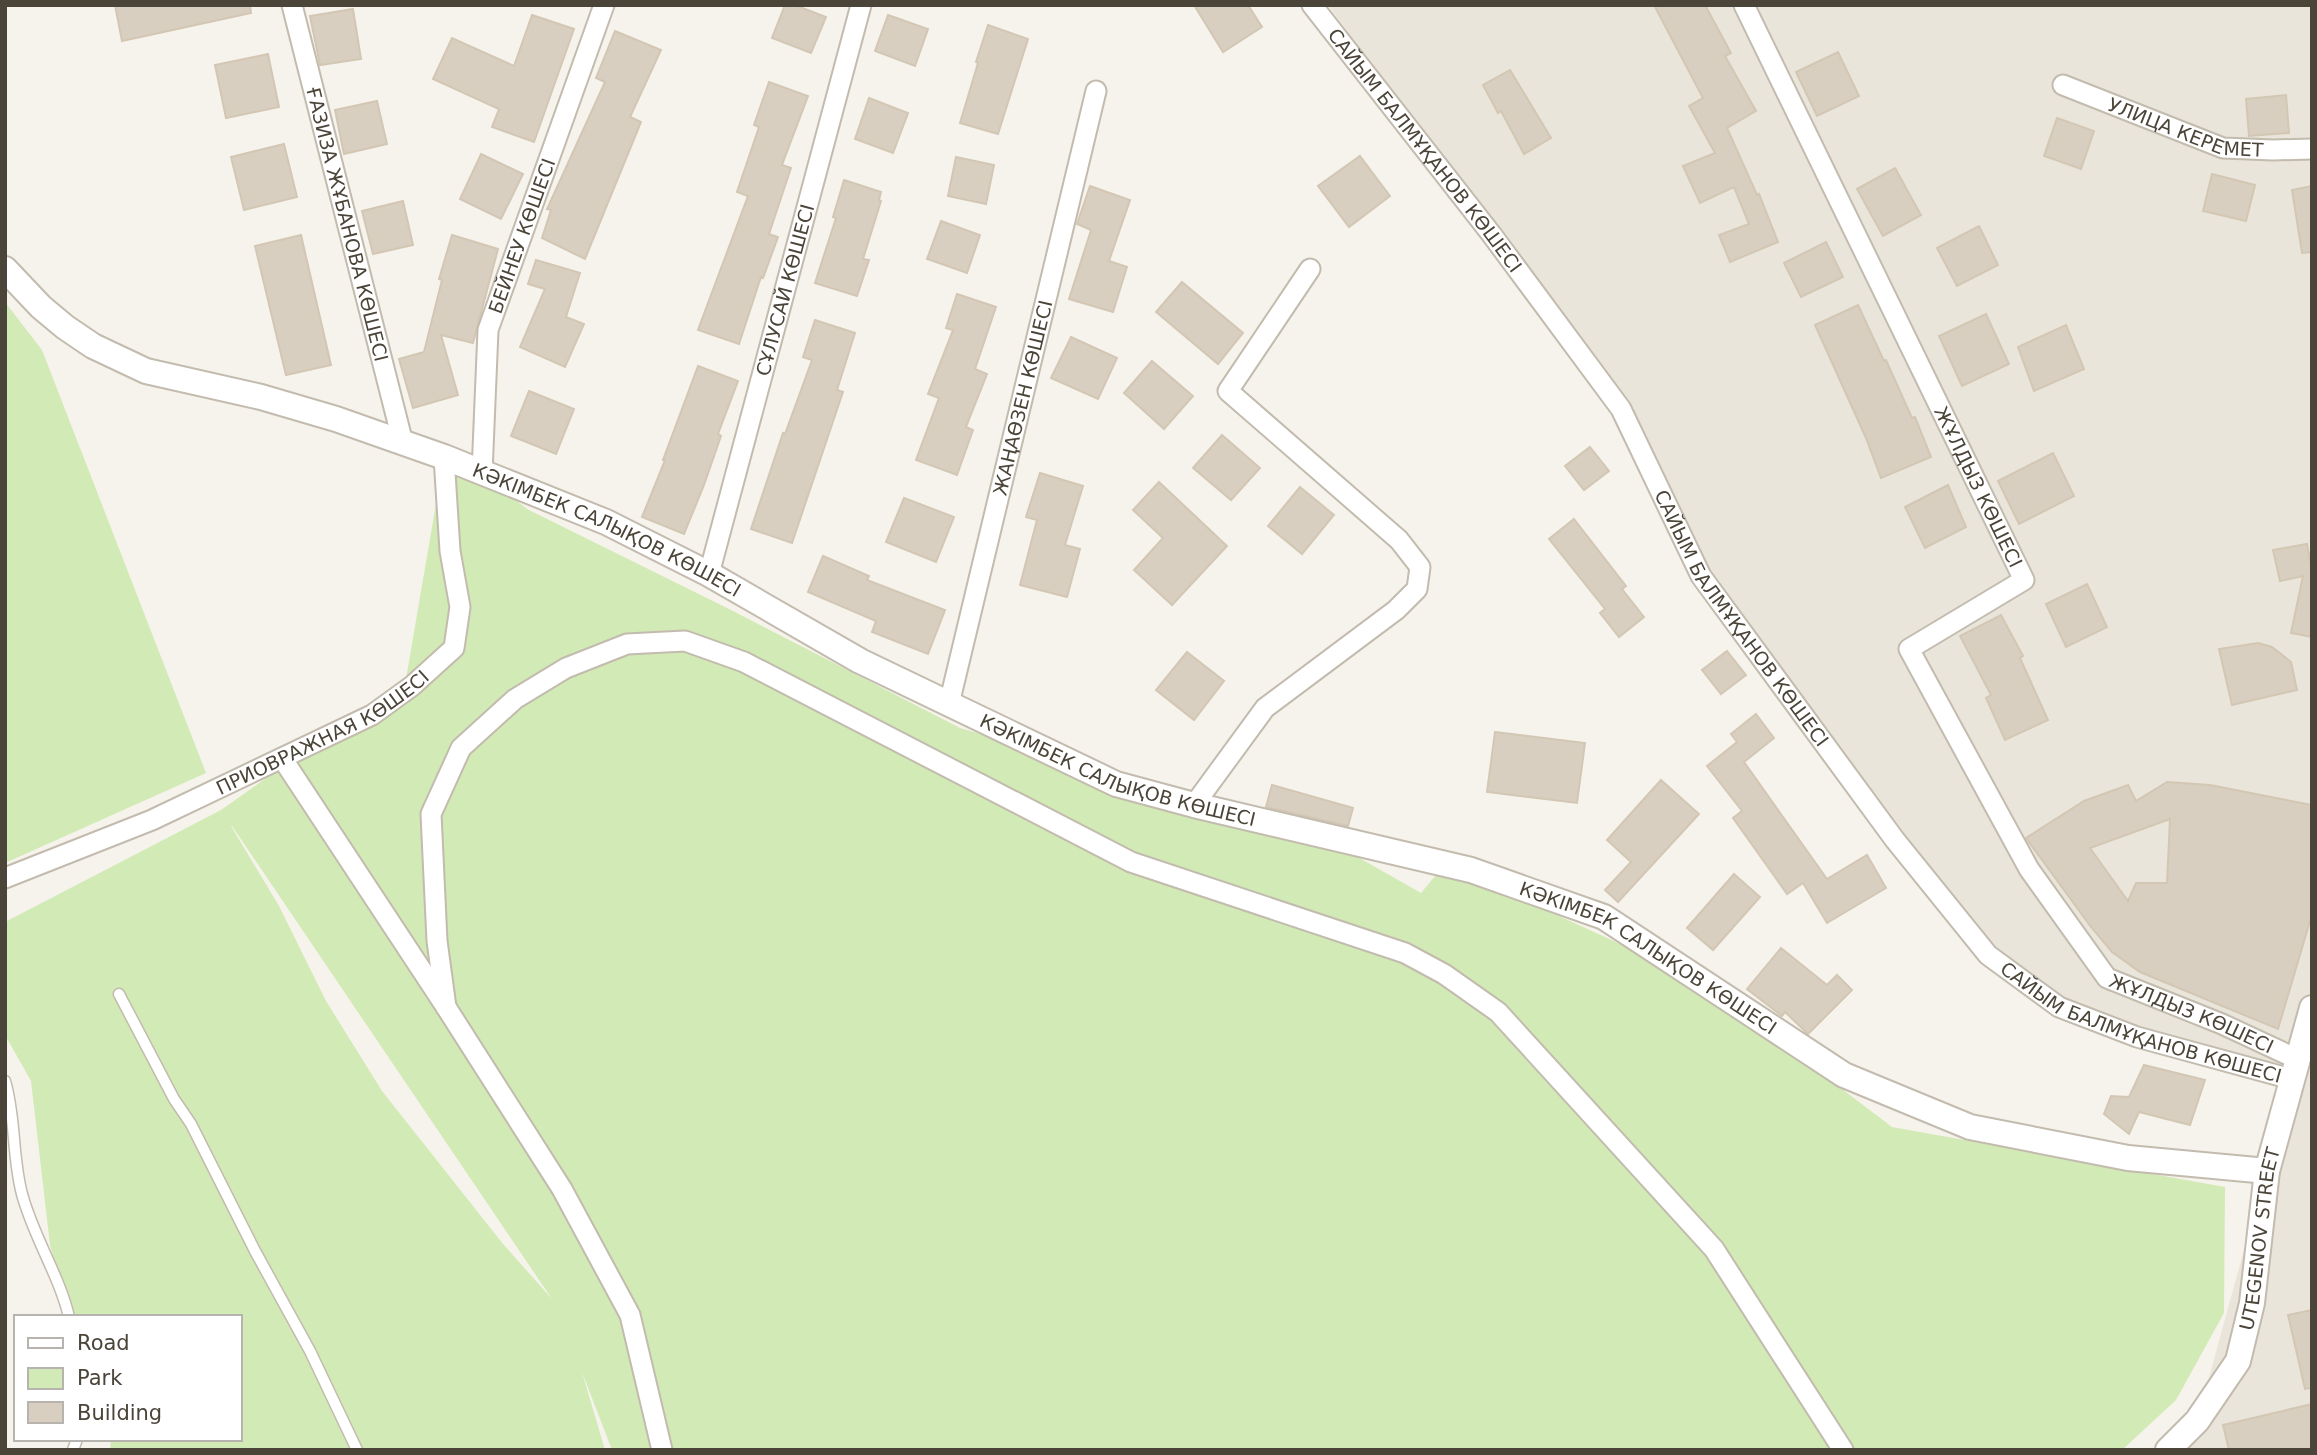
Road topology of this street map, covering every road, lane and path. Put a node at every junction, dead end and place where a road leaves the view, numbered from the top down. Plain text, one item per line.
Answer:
1 (292, 5) edge
2 (861, 5) edge
3 (1312, 5) edge
4 (1744, 5) edge
5 (601, 6) edge
6 (2063, 85) dead end
7 (1096, 91) dead end
8 (2312, 149) edge
9 (1310, 269) dead end
10 (5, 270) edge
11 (403, 443) junction
12 (444, 457) junction
13 (482, 473) junction
14 (709, 574) junction
15 (948, 704) junction
16 (282, 758) junction
17 (1195, 805) junction
18 (5, 878) edge
19 (118, 994) dead end
20 (446, 1007) junction
21 (2312, 1008) edge
22 (2294, 1069) junction
23 (5, 1081) edge
24 (2267, 1171) junction
25 (68, 1315) edge
26 (357, 1450) edge
27 (662, 1450) edge
28 (1843, 1450) edge
29 (2168, 1450) edge

1 - 11 street, ҒАЗИЗА ЖҰБАНОВА КӨШЕСІ
2 - 14 street, СҰЛУСАЙ КӨШЕСІ
3 - 22 street, САЙЫМ БАЛМҰҚАНОВ КӨШЕСІ
4 - 22 street, ЖҰЛДЫЗ КӨШЕСІ
5 - 13 street, БЕЙНЕУ КӨШЕСІ
6 - 8 street, УЛИЦА КЕРЕМЕТ
7 - 15 street, ЖАҢАӨЗЕН КӨШЕСІ
9 - 17 street
10 - 11 street, КӘКІМБЕК САЛЫҚОВ КӨШЕСІ
11 - 12 street, КӘКІМБЕК САЛЫҚОВ КӨШЕСІ
12 - 13 street, КӘКІМБЕК САЛЫҚОВ КӨШЕСІ
12 - 16 street, ПРИОВРАЖНАЯ КӨШЕСІ
13 - 14 street, КӘКІМБЕК САЛЫҚОВ КӨШЕСІ
14 - 15 street, КӘКІМБЕК САЛЫҚОВ КӨШЕСІ
15 - 17 street, КӘКІМБЕК САЛЫҚОВ КӨШЕСІ
16 - 18 street, ПРИОВРАЖНАЯ КӨШЕСІ
16 - 20 street
17 - 24 street, КӘКІМБЕК САЛЫҚОВ КӨШЕСІ
19 - 26 lane
20 - 27 street
20 - 28 street
21 - 22 street, UTEGENOV STREET
22 - 24 street, UTEGENOV STREET
23 - 25 lane
24 - 29 street, UTEGENOV STREET

